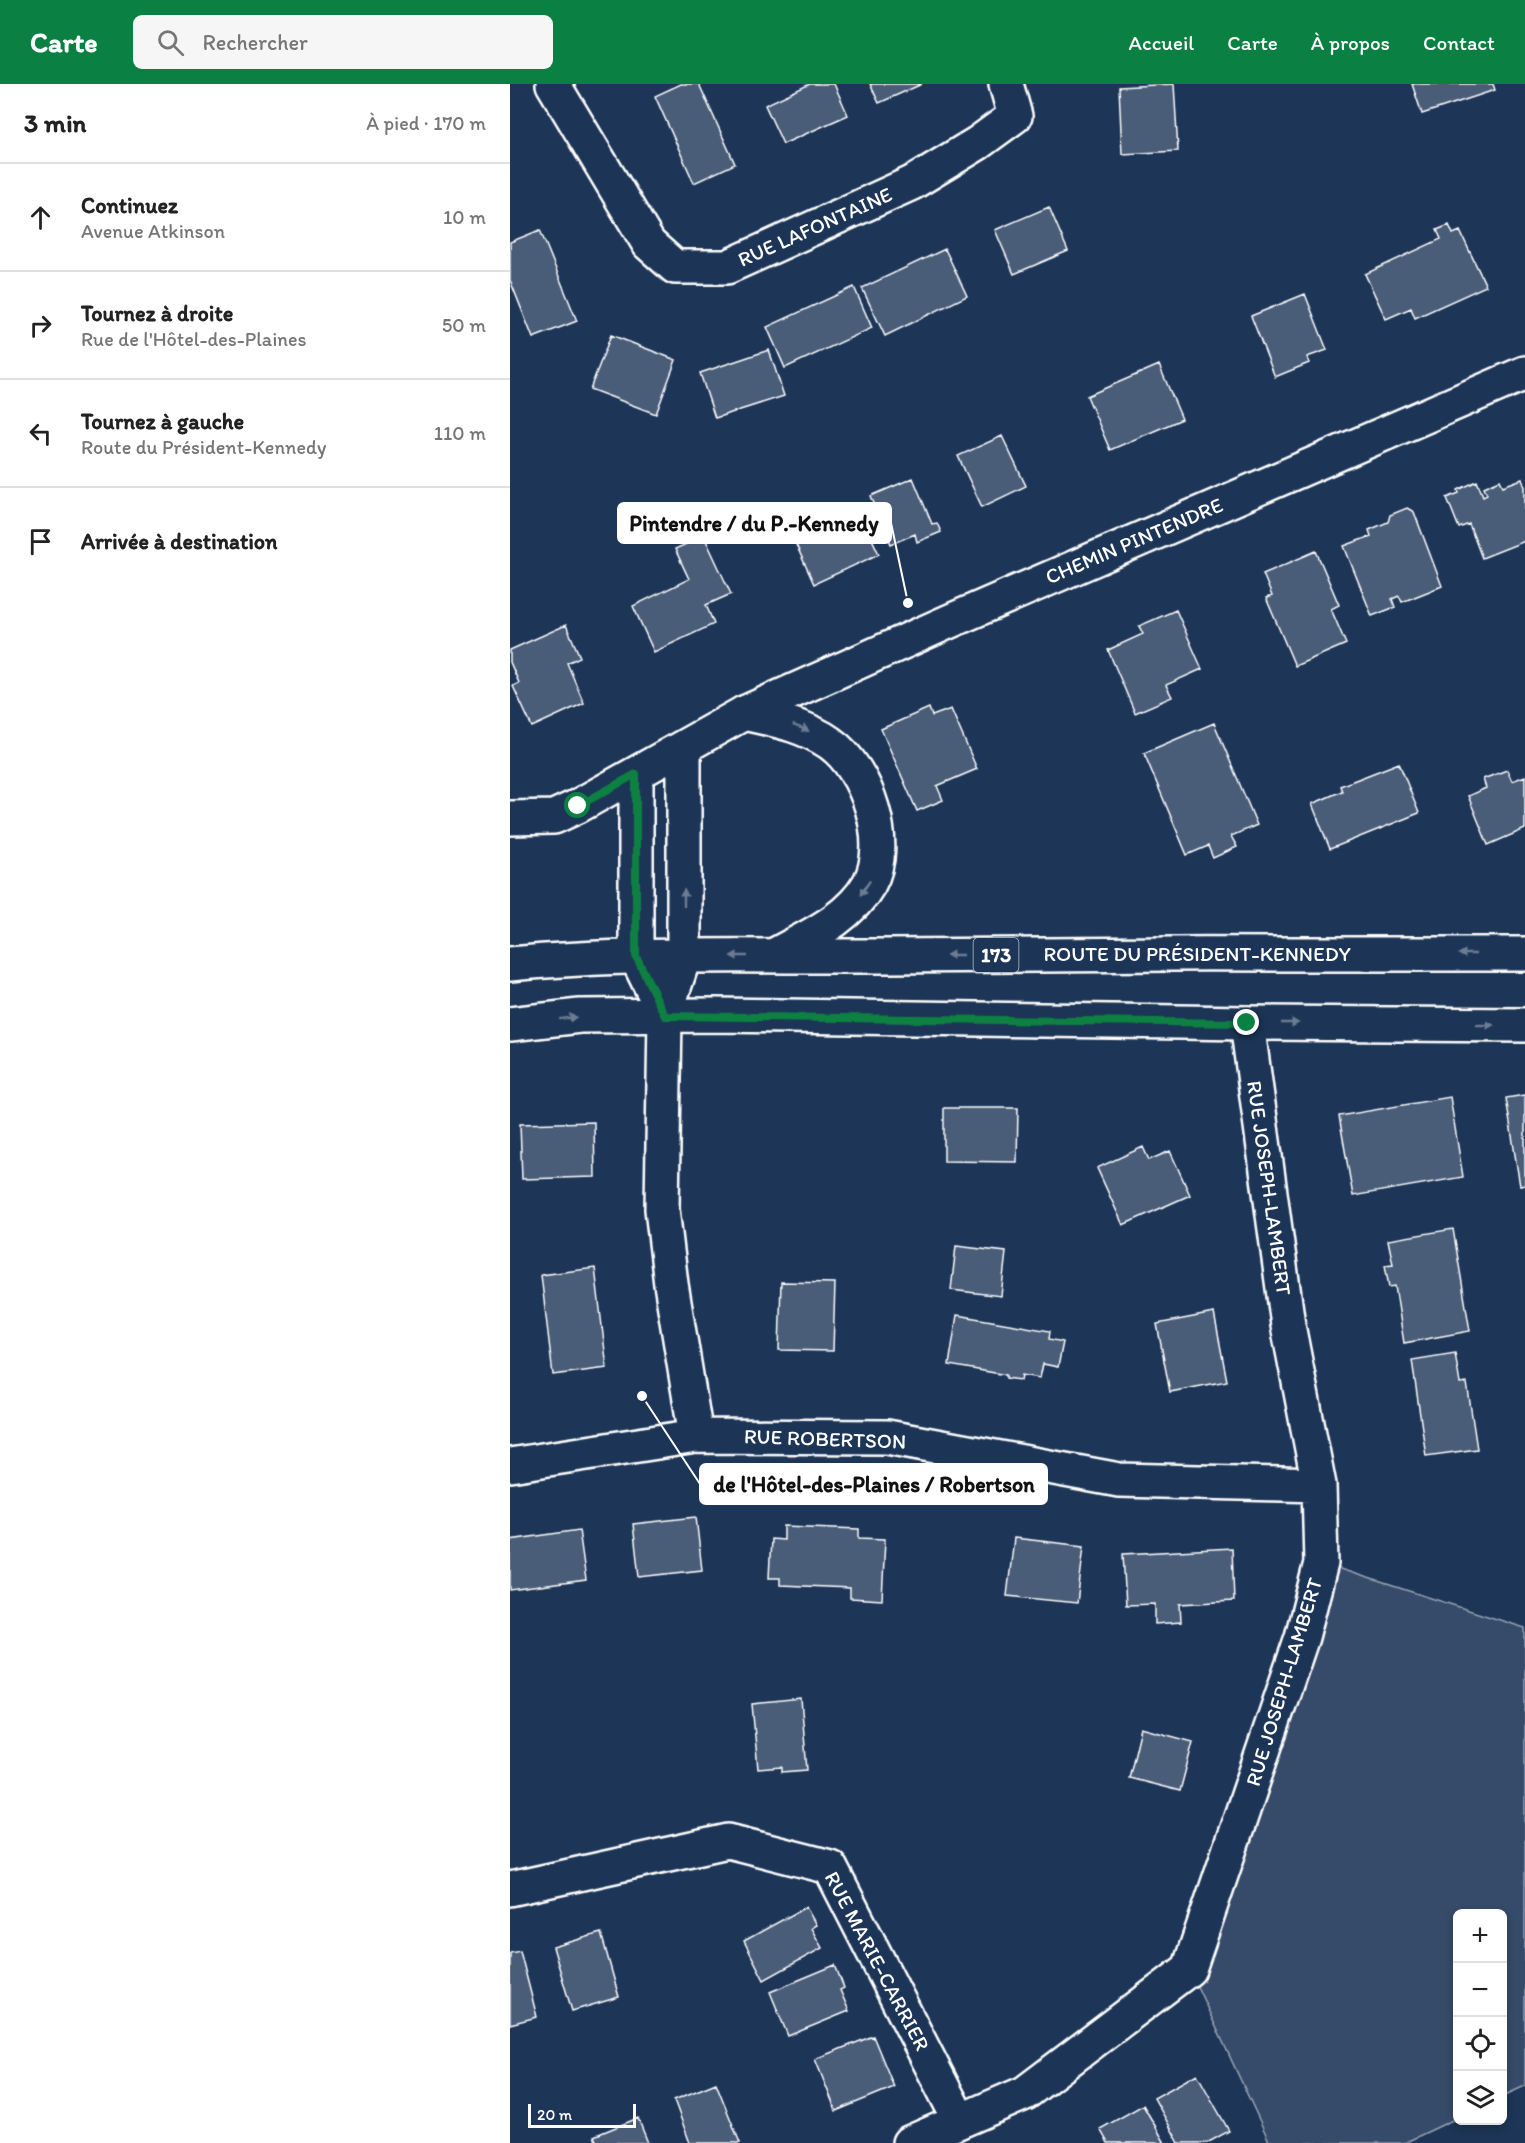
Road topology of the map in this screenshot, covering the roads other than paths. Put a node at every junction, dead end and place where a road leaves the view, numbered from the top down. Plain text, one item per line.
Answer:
1 (553, 84) edge
2 (1006, 84) edge
3 (1525, 372) edge
4 (744, 713) junction
5 (684, 747) junction
6 (636, 774) junction
7 (510, 818) edge
8 (1525, 954) edge
9 (636, 956) junction
10 (684, 957) junction
11 (772, 957) junction
12 (510, 963) edge
13 (665, 1016) junction
14 (1247, 1023) junction
15 (510, 1024) edge
16 (1525, 1025) edge
17 (696, 1436) junction
18 (510, 1465) edge
19 (1319, 1485) junction
20 (510, 1889) edge
21 (960, 2121) junction
22 (909, 2143) edge

1 - 2 street, RUE LAFONTAINE
3 - 4 street, CHEMIN PINTENDRE
4 - 5 street, CHEMIN PINTENDRE
4 -> 11 street
5 - 6 street, CHEMIN PINTENDRE
10 -> 5 street
6 - 7 street, CHEMIN PINTENDRE
6 - 9 street
8 -> 11 street, ROUTE DU PRÉSIDENT-KENNEDY / 173
9 - 10 street, ROUTE DU PRÉSIDENT-KENNEDY / 173
9 - 12 street, ROUTE DU PRÉSIDENT-KENNEDY / 173
9 - 13 street
11 -> 10 street, ROUTE DU PRÉSIDENT-KENNEDY / 173
10 - 13 street
13 - 14 street
15 -> 13 street
13 - 17 street
14 -> 16 street
14 - 19 street, RUE JOSEPH-LAMBERT
17 - 18 street, RUE ROBERTSON
17 - 19 street, RUE ROBERTSON
19 - 21 street, RUE JOSEPH-LAMBERT
20 - 21 street, RUE MARIE-CARRIER
21 - 22 street, RUE JOSEPH-LAMBERT

